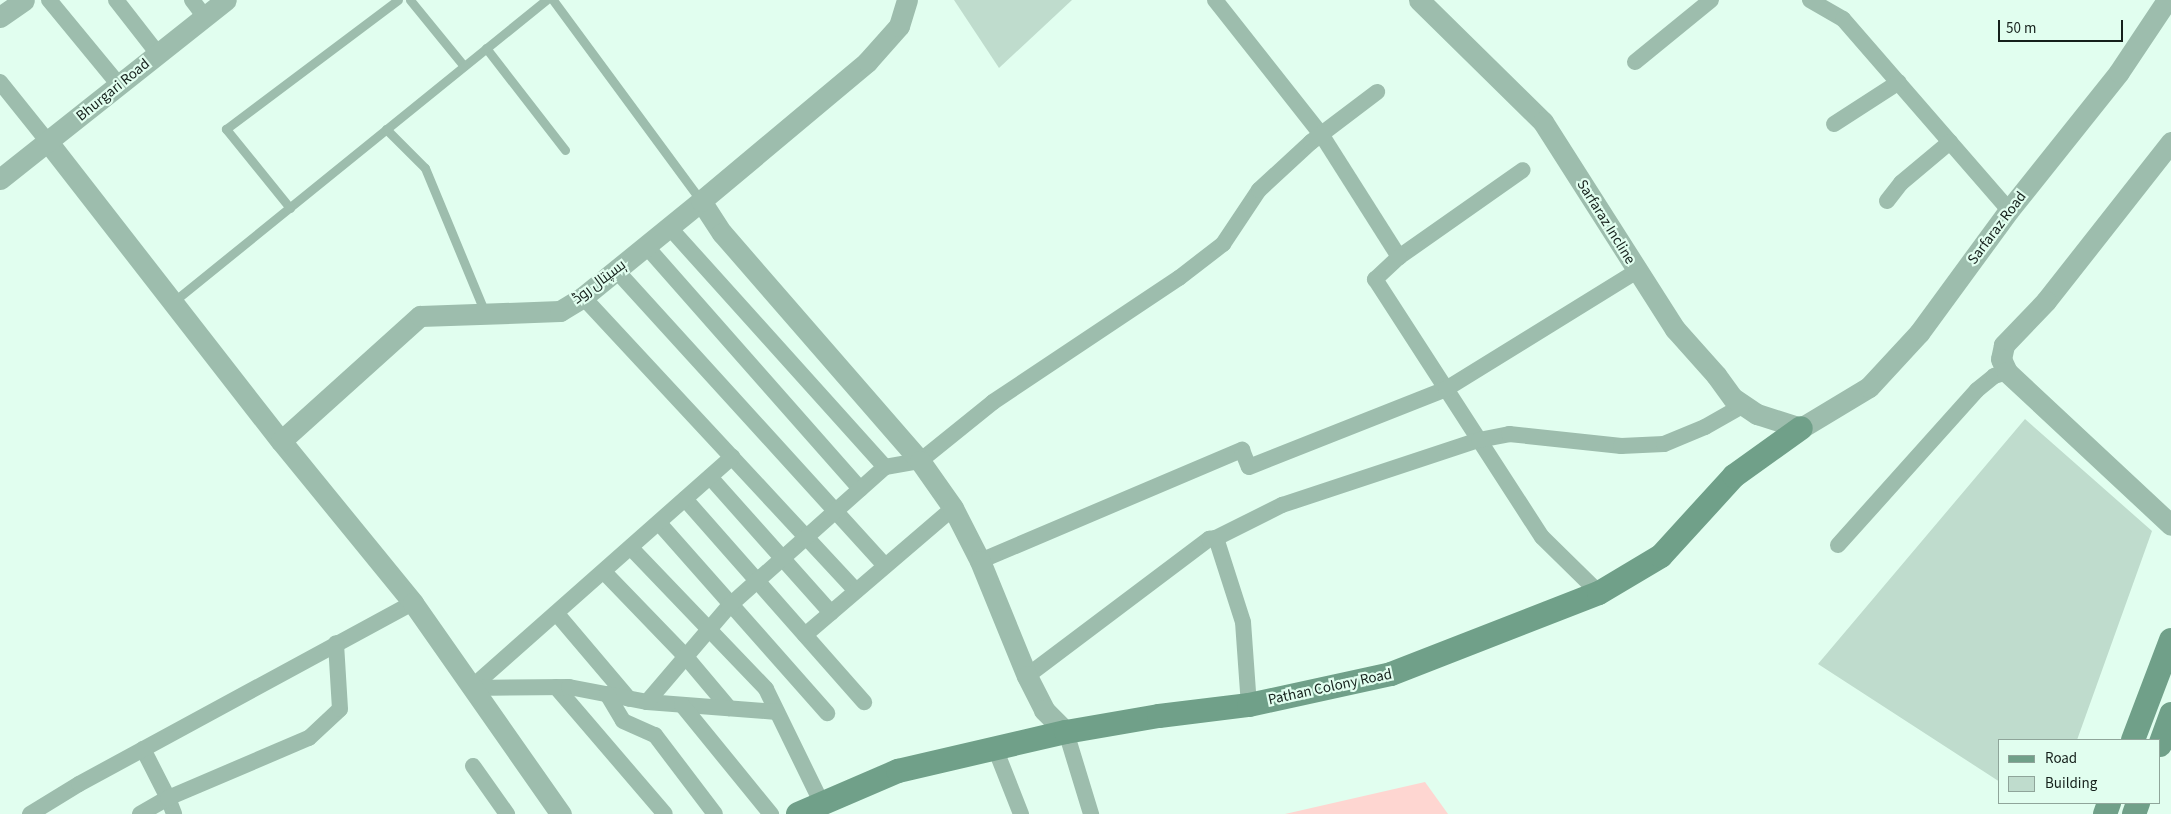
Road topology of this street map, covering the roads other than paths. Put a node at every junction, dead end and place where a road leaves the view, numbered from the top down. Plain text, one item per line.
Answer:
1 (24, 0) edge
2 (49, 0) edge
3 (116, 0) edge
4 (192, 0) edge
5 (226, 0) edge
6 (398, 0) edge
7 (410, 0) edge
8 (546, 0) edge
9 (553, 0) edge
10 (890, 0) edge
11 (907, 0) edge
12 (1215, 0) edge
13 (1419, 0) edge
14 (1711, 0) edge
15 (1810, 0) edge
16 (2167, 0) edge
17 (0, 17) edge
18 (205, 17) junction
19 (887, 42) junction
20 (486, 48) junction
21 (158, 54) junction
22 (1635, 62) dead end
23 (464, 66) junction
24 (0, 82) edge
25 (1899, 82) junction
26 (119, 85) junction
27 (1377, 92) dead end
28 (1834, 124) dead end
29 (386, 129) junction
30 (1321, 134) junction
31 (48, 142) junction
32 (1950, 142) junction
33 (2171, 142) edge
34 (565, 150) dead end
35 (1523, 170) dead end
36 (1, 176) edge
37 (1887, 201) dead end
38 (702, 202) junction
39 (290, 208) junction
40 (2009, 210) junction
41 (669, 227) junction
42 (646, 246) junction
43 (1399, 257) junction
44 (616, 270) junction
45 (1637, 271) junction
46 (583, 297) junction
47 (173, 302) junction
48 (485, 313) junction
49 (2007, 372) junction
50 (1446, 389) junction
51 (1742, 406) junction
52 (1801, 428) junction
53 (1479, 440) junction
54 (281, 441) junction
55 (732, 457) junction
56 (920, 461) junction
57 (885, 466) junction
58 (710, 477) junction
59 (860, 489) junction
60 (685, 499) junction
61 (953, 508) junction
62 (835, 512) junction
63 (658, 523) junction
64 (2171, 525) edge
65 (806, 538) junction
66 (1216, 538) junction
67 (1838, 545) dead end
68 (630, 548) junction
69 (783, 559) junction
70 (980, 561) junction
71 (884, 566) junction
72 (604, 572) junction
73 (758, 581) junction
74 (856, 591) junction
75 (1599, 593) junction
76 (413, 603) junction
77 (731, 605) junction
78 (831, 613) junction
79 (557, 614) junction
80 (709, 630) junction
81 (805, 635) junction
82 (2171, 640) edge
83 (336, 644) junction
84 (686, 657) junction
85 (1026, 676) junction
86 (556, 686) junction
87 (471, 688) junction
88 (607, 694) junction
89 (629, 699) junction
90 (647, 702) junction
91 (864, 702) dead end
92 (1249, 704) junction
93 (682, 705) junction
94 (729, 708) junction
95 (777, 712) junction
96 (828, 713) dead end
97 (2171, 714) edge
98 (1066, 732) junction
99 (2133, 739) edge
100 (2161, 742) edge
101 (995, 748) junction
102 (143, 749) junction
103 (473, 766) dead end
104 (168, 798) junction
105 (822, 804) junction
106 (30, 814) edge
107 (140, 814) edge
108 (174, 814) edge
109 (507, 814) edge
110 (561, 814) edge
111 (665, 814) edge
112 (715, 814) edge
113 (770, 814) edge
114 (798, 814) edge
115 (1021, 814) edge
116 (1091, 814) edge

1 - 17 street
2 - 26 street
3 - 21 street
4 - 18 street
5 - 18 street, Bhurgari Road
6 - 39 lane
7 - 23 lane
8 - 20 lane
9 - 38 lane
10 - 19 street
11 - 19 street, ہسپتال روڈ
12 - 30 street
13 - 45 street, Sarfaraz Incline
14 - 22 street
15 - 25 street
16 - 40 street, Sarfaraz Road
18 - 21 street, Bhurgari Road
19 - 38 street, ہسپتال روڈ
20 - 23 lane
20 - 34 lane
21 - 26 street, Bhurgari Road
23 - 29 lane
24 - 31 street
25 - 28 street
25 - 32 street
26 - 31 street, Bhurgari Road
27 - 30 street
29 - 39 lane
29 - 48 lane
30 - 43 street
30 - 56 street
31 - 36 street, Bhurgari Road
31 - 47 street
32 - 37 street
32 - 40 street
33 - 49 street
35 - 43 street
38 - 41 street, ہسپتال روڈ
38 - 56 street
39 - 47 lane
40 - 52 street, Sarfaraz Road
41 - 42 street, ہسپتال روڈ
41 - 57 street
42 - 44 street, ہسپتال روڈ
42 - 59 street
43 - 50 street
44 - 46 street, ہسپتال روڈ
44 - 62 street
45 - 50 street
45 - 51 street, Sarfaraz Incline
46 - 48 street, ہسپتال روڈ
46 - 55 street
47 - 54 street
48 - 54 street, ہسپتال روڈ
49 - 64 street
49 - 67 street
50 - 53 street
50 - 70 street
51 - 52 street, Sarfaraz Incline
51 - 53 street
52 - 75 main road, Pathan Colony Road
53 - 66 street
53 - 75 street
54 - 76 street
55 - 58 street
55 - 65 street
56 - 57 street
56 - 61 street
57 - 59 street
58 - 60 street
58 - 69 street
59 - 62 street
60 - 63 street
60 - 73 street
61 - 70 street
61 - 71 street
62 - 65 street
62 - 71 street
63 - 68 street
63 - 77 street
65 - 69 street
65 - 74 street
66 - 85 street
66 - 92 street
68 - 72 street
68 - 80 street
69 - 73 street
69 - 78 street
70 - 85 street
71 - 74 street
72 - 79 street
72 - 84 street
73 - 77 street
73 - 81 street
74 - 78 street
75 - 92 main road, Pathan Colony Road
76 - 83 street
76 - 87 street
77 - 80 street
77 - 96 street
78 - 81 street
79 - 87 street
79 - 89 street
80 - 84 street
80 - 95 street
81 - 91 street
82 - 99 main road
83 - 102 street
83 - 104 street
84 - 90 street
84 - 94 street
85 - 98 street
86 - 87 street
86 - 88 street
86 - 111 street
87 - 110 street
88 - 89 street
88 - 112 street
89 - 90 street
90 - 93 street
92 - 98 main road, Pathan Colony Road
93 - 94 street
93 - 113 street
94 - 95 street
95 - 105 street
97 - 100 main road
98 - 101 main road, Pathan Colony Road
98 - 116 street
101 - 105 main road, Pathan Colony Road
101 - 115 street
102 - 104 street
102 - 106 street
103 - 109 street
104 - 107 street
104 - 108 street
105 - 114 main road, Pathan Colony Road

